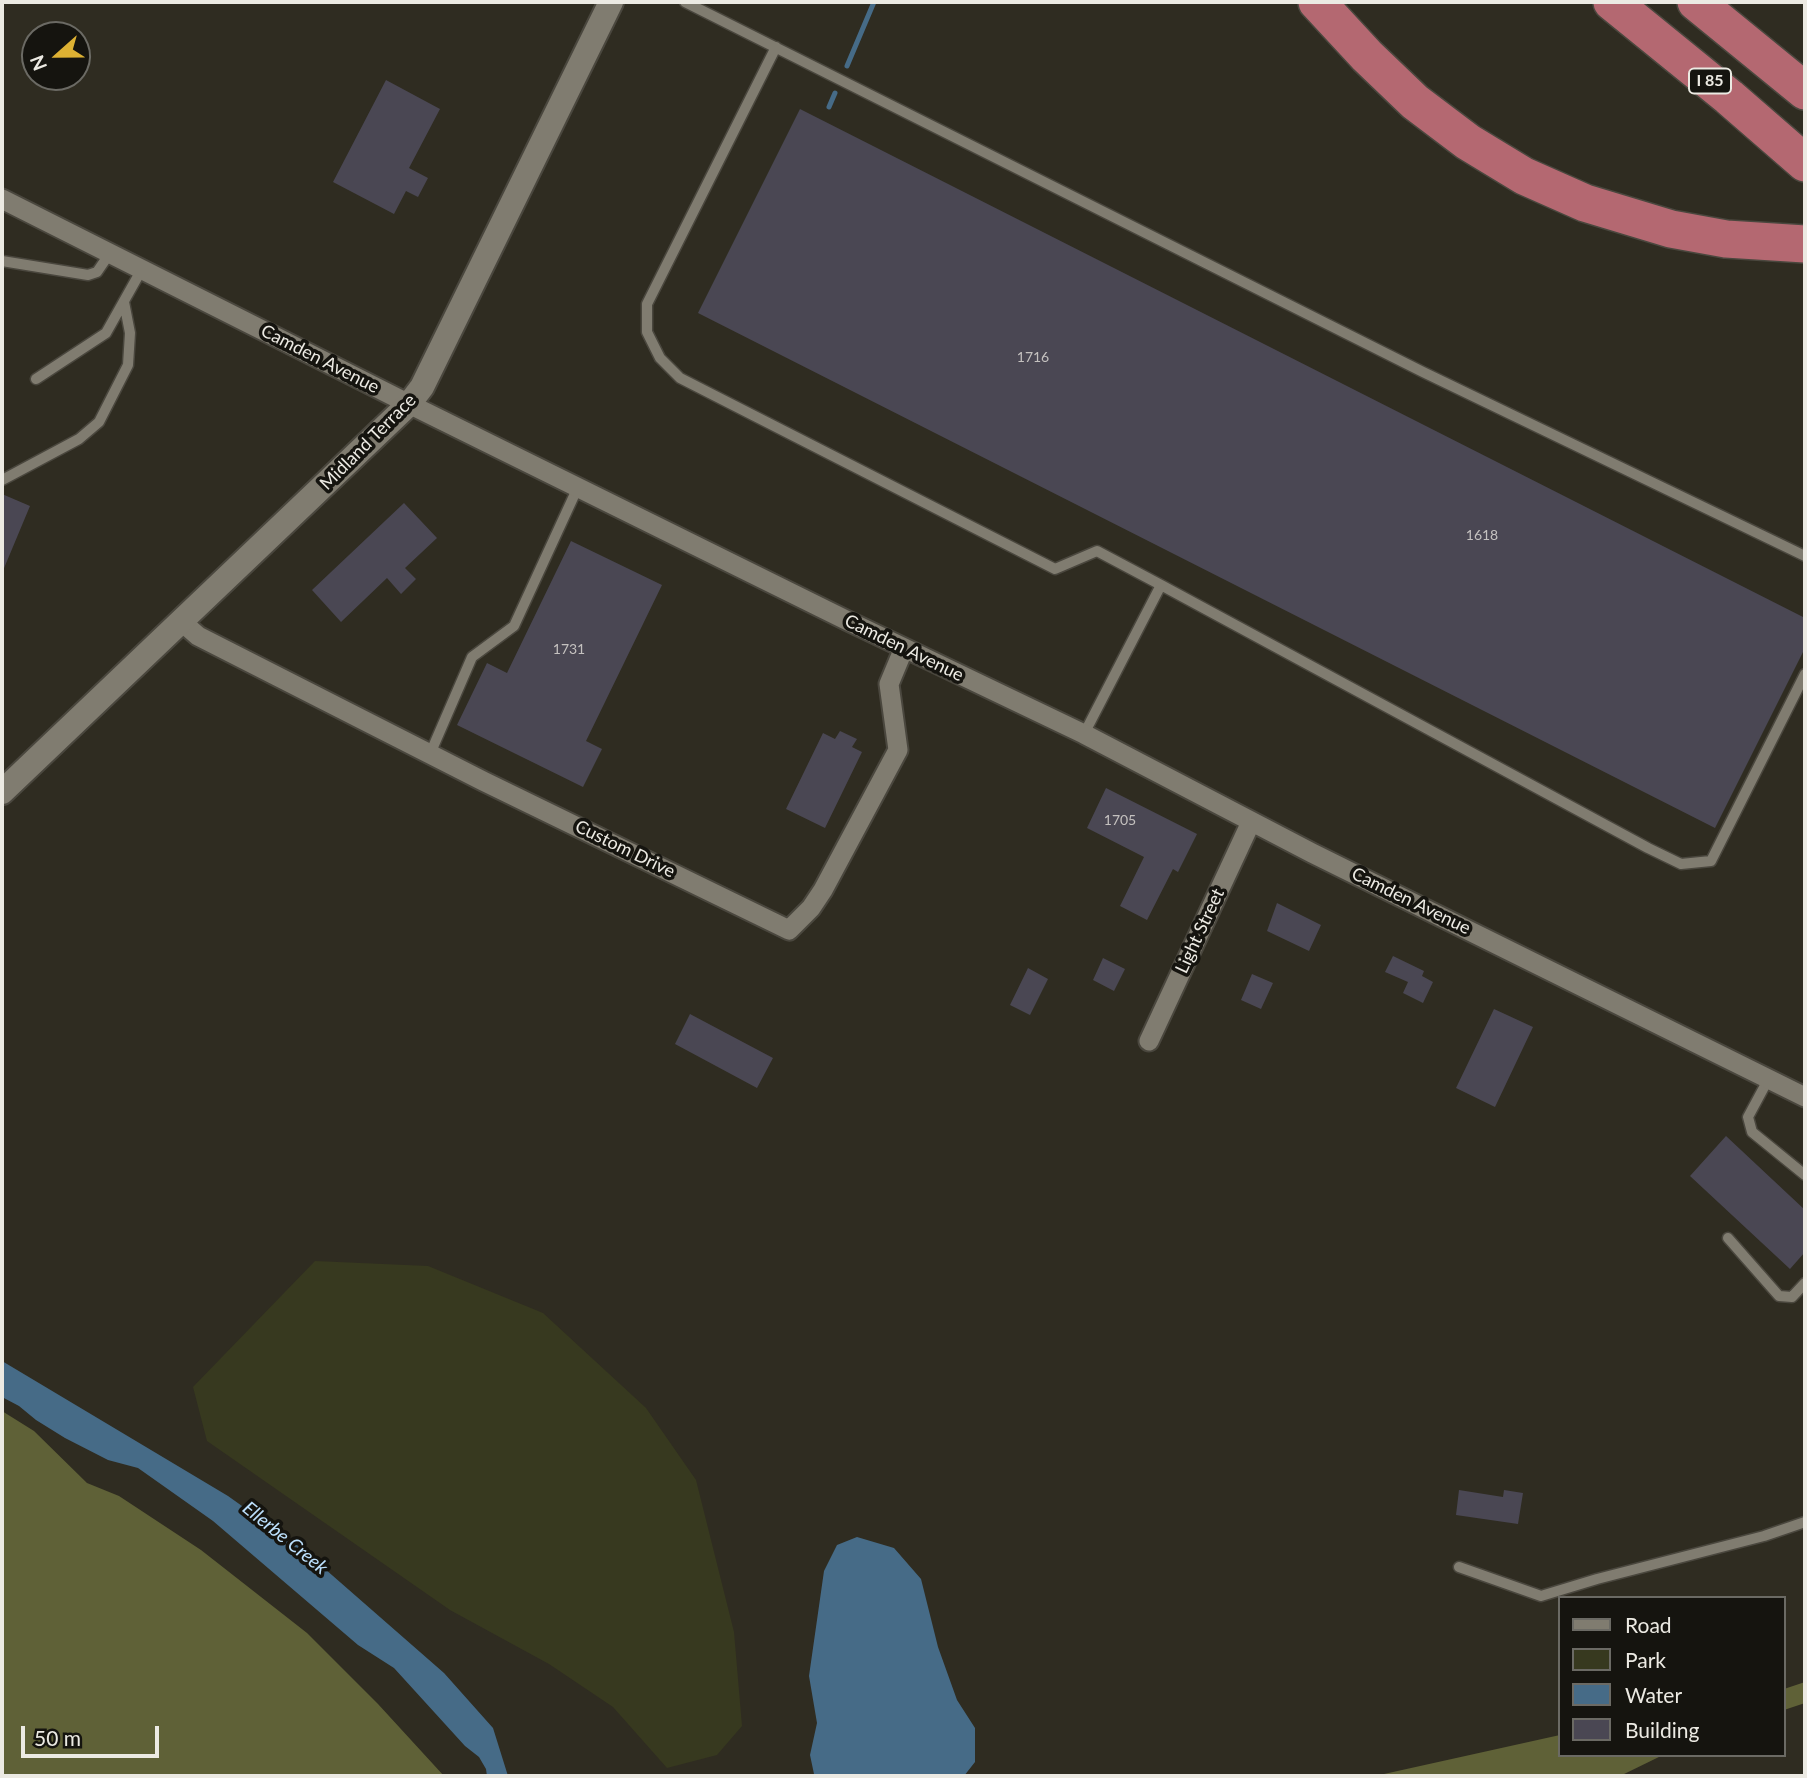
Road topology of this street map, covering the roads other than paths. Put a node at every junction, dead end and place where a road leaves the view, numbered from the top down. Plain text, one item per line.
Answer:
1 (611, 2) edge
2 (685, 2) edge
3 (1317, 2) edge
4 (1612, 2) edge
5 (1696, 2) edge
6 (776, 47) junction
7 (1805, 92) edge
8 (1805, 163) edge
9 (2, 198) edge
10 (1805, 244) edge
11 (110, 253) junction
12 (2, 261) edge
13 (142, 269) junction
14 (124, 302) junction
15 (36, 379) dead end
16 (409, 404) junction
17 (2, 480) edge
18 (578, 487) junction
19 (1805, 556) edge
20 (1161, 585) junction
21 (182, 622) junction
22 (904, 648) junction
23 (1805, 674) edge
24 (1084, 734) junction
25 (430, 754) junction
26 (2, 792) edge
27 (1251, 822) junction
28 (1149, 1041) dead end
29 (1769, 1078) junction
30 (1805, 1097) edge
31 (1805, 1175) edge
32 (1728, 1238) dead end
33 (1805, 1283) edge
34 (1805, 1522) edge
35 (1459, 1567) dead end

1 - 16 street, Midland Terrace
2 - 6 lane
3 - 10 highway
4 - 8 highway, I 85
5 - 7 highway
6 - 19 lane
6 - 20 lane
9 - 11 street, Camden Avenue
11 - 12 lane
11 - 13 street, Camden Avenue
13 - 14 lane
13 - 16 street, Camden Avenue
14 - 15 lane
14 - 17 lane
16 - 18 street, Camden Avenue
16 - 21 street, Midland Terrace
18 - 22 street, Camden Avenue
18 - 25 lane
20 - 23 lane
20 - 24 lane
21 - 25 street, Custom Drive
21 - 26 street, Midland Terrace
22 - 24 street, Camden Avenue
22 - 25 street, Custom Drive
24 - 27 street, Camden Avenue
27 - 28 street, Light Street
27 - 29 street, Camden Avenue
29 - 30 street, Camden Avenue
29 - 31 lane
32 - 33 lane
34 - 35 lane

